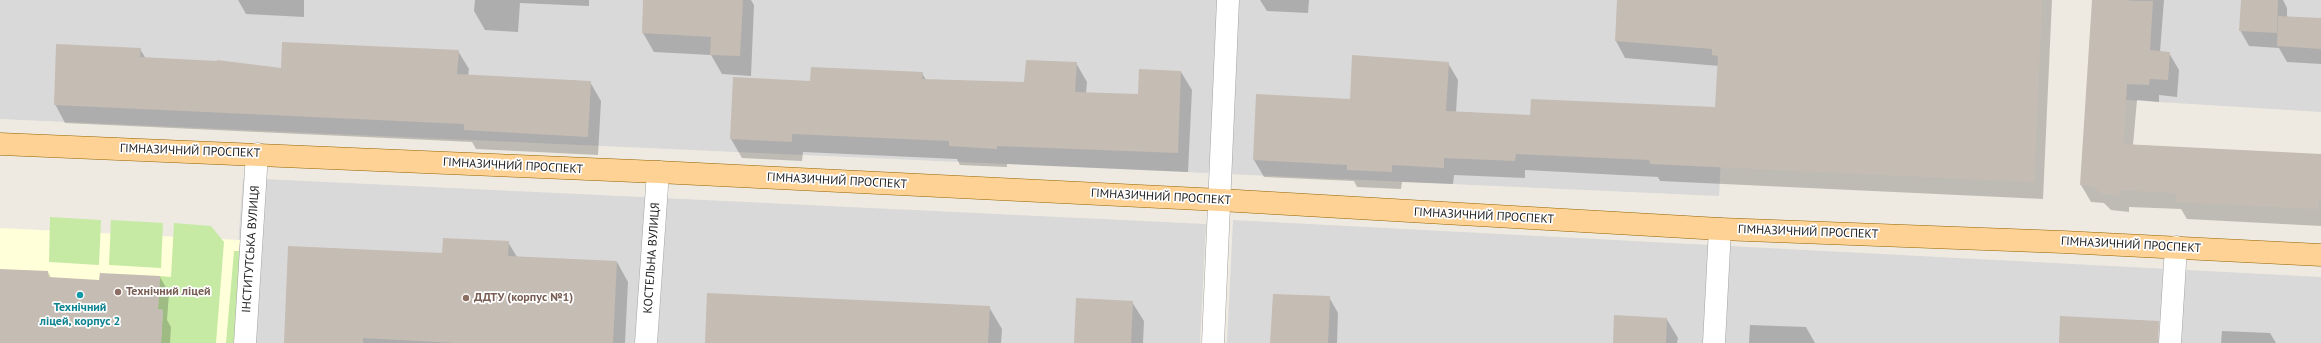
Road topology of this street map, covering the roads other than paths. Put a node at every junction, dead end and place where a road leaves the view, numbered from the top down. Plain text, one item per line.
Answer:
1 (1228, 0) edge
2 (0, 144) edge
3 (258, 154) junction
4 (658, 172) junction
5 (1220, 200) junction
6 (1720, 229) junction
7 (2176, 247) junction
8 (2321, 255) edge
9 (245, 343) edge
10 (646, 343) edge
11 (1213, 343) edge
12 (1714, 343) edge
13 (2170, 343) edge

1 - 5 street
2 - 3 main road, ГІМНАЗИЧНИЙ ПРОСПЕКТ
3 - 4 main road, ГІМНАЗИЧНИЙ ПРОСПЕКТ
3 - 9 street, ІНСТИТУТСЬКА ВУЛИЦЯ
4 - 5 main road, ГІМНАЗИЧНИЙ ПРОСПЕКТ
4 - 10 street, КОСТЕЛЬНА ВУЛИЦЯ
5 - 6 main road, ГІМНАЗИЧНИЙ ПРОСПЕКТ
5 - 11 street
6 - 7 main road, ГІМНАЗИЧНИЙ ПРОСПЕКТ
6 - 12 street
7 - 8 main road, ГІМНАЗИЧНИЙ ПРОСПЕКТ
7 - 13 street

